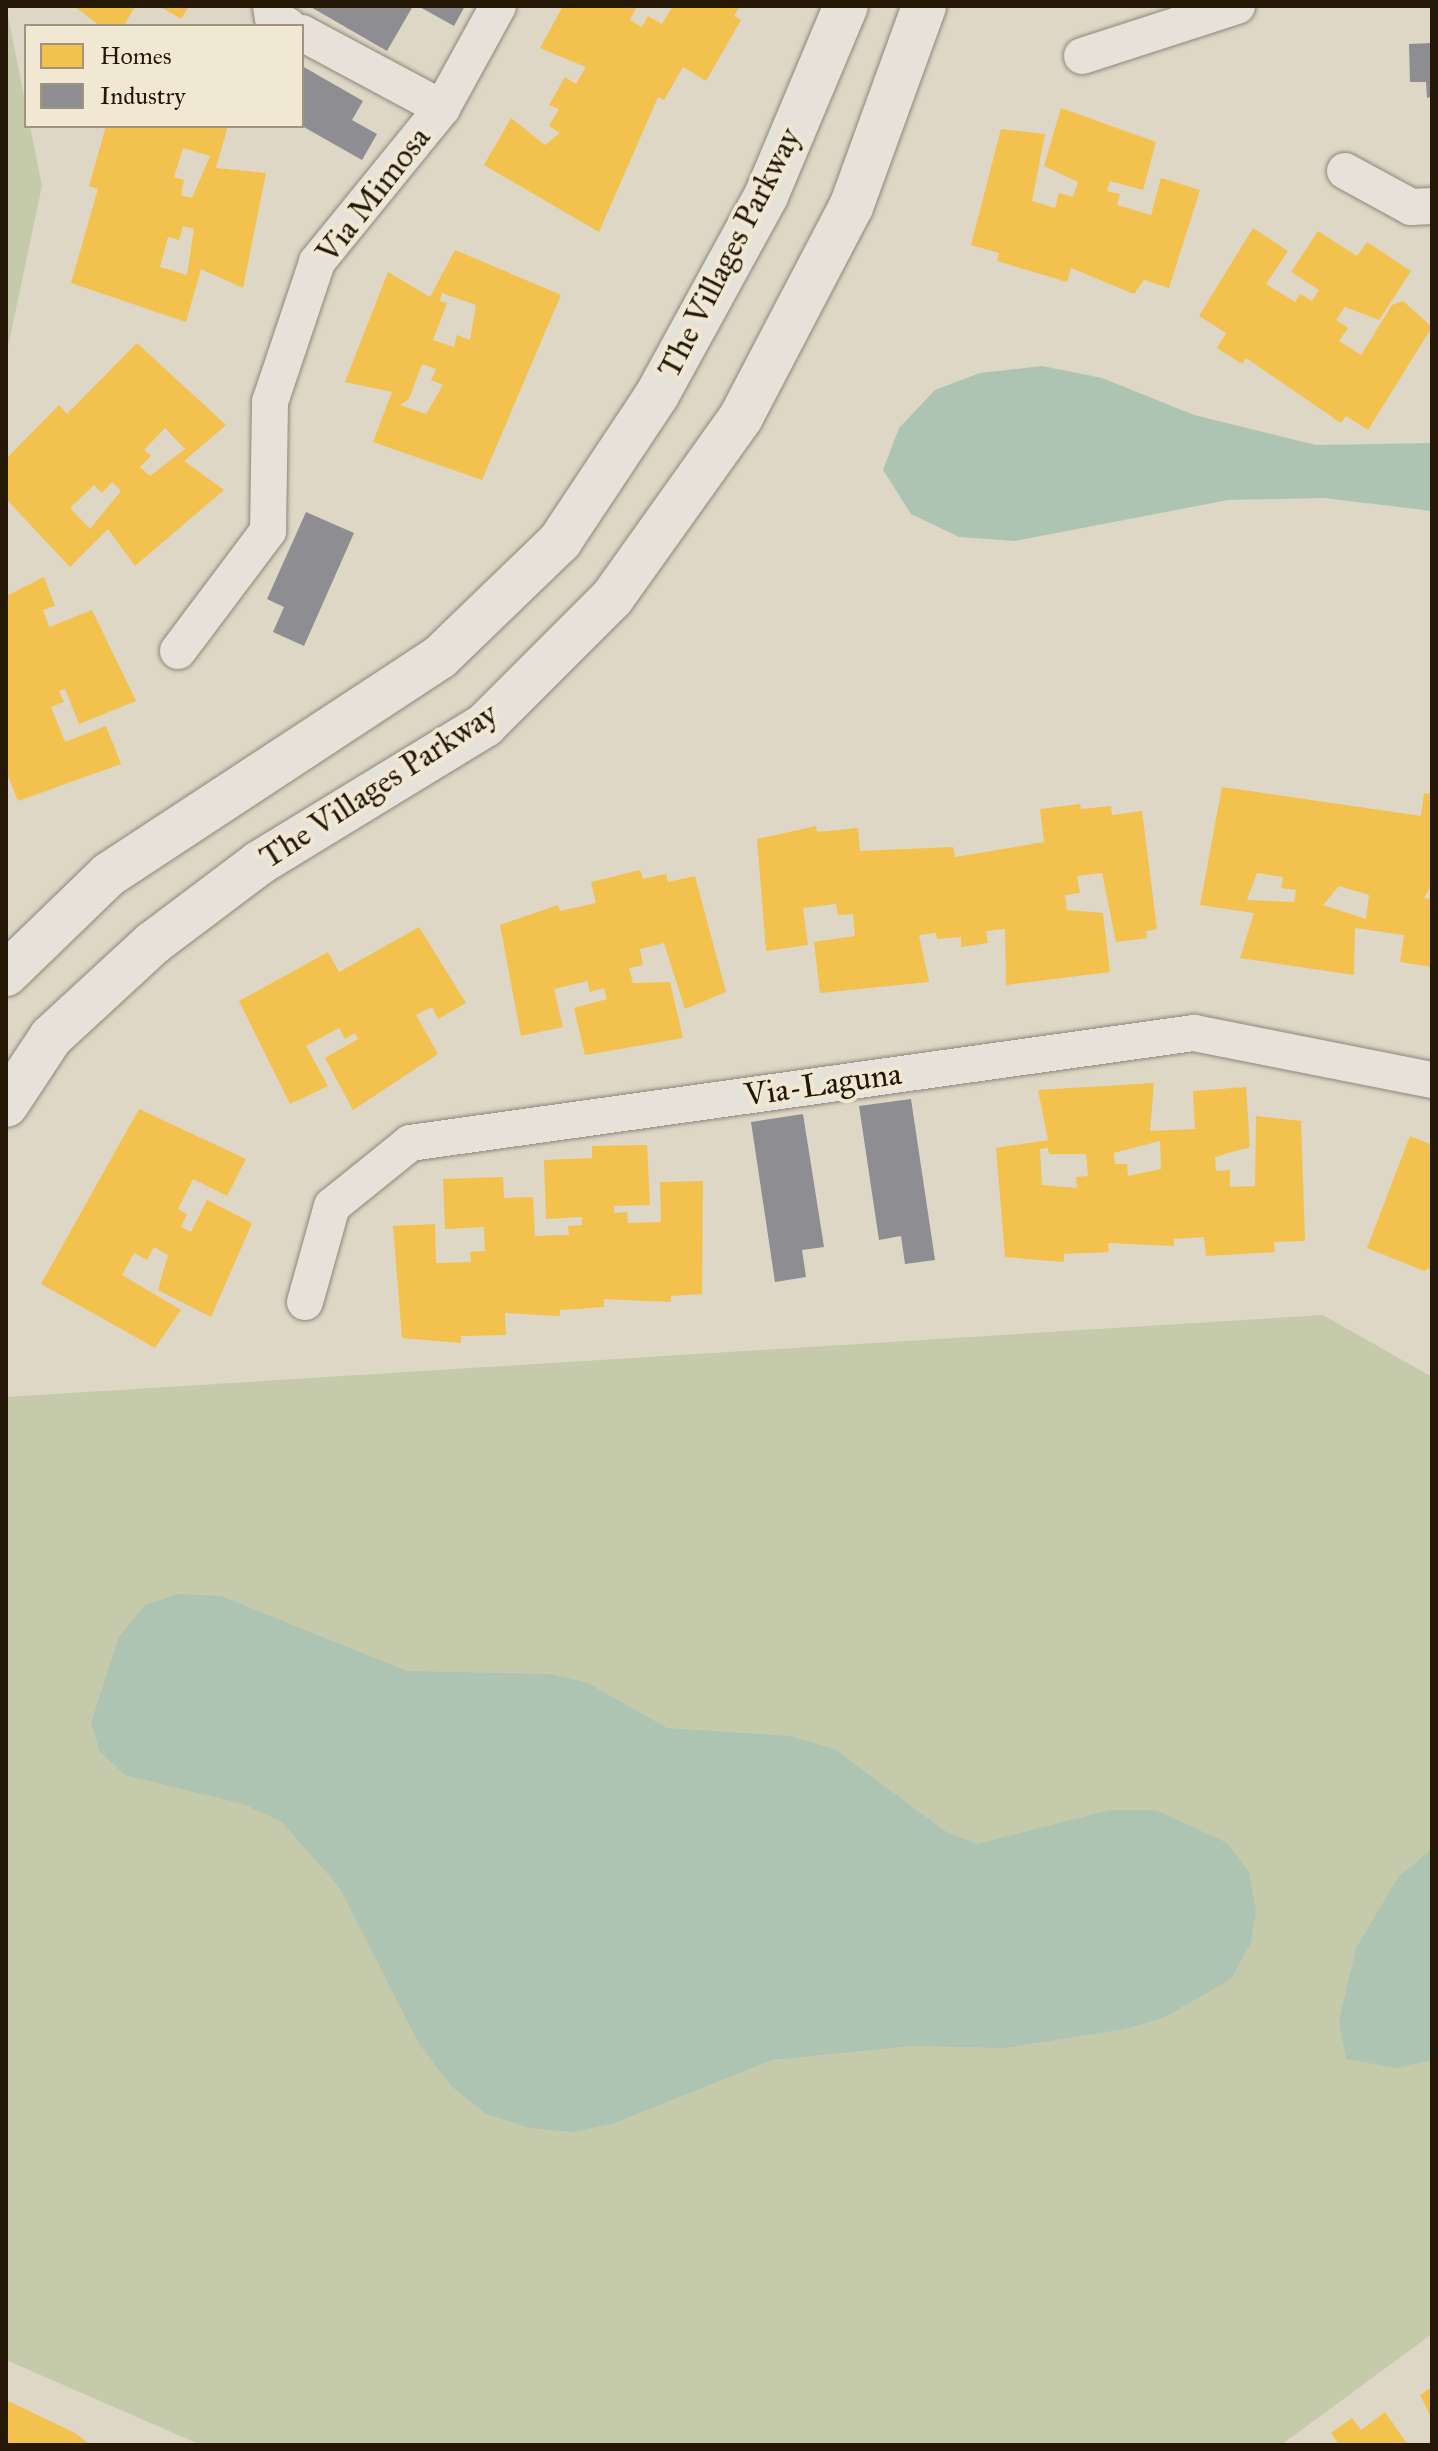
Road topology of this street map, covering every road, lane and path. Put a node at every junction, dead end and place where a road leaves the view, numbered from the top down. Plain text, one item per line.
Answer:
1 (271, 6) edge
2 (498, 6) edge
3 (846, 6) edge
4 (924, 6) edge
5 (1237, 6) edge
6 (284, 24) edge
7 (304, 34) edge
8 (1082, 56) dead end
9 (442, 108) junction
10 (1345, 171) dead end
11 (1432, 206) edge
12 (178, 651) dead end
13 (6, 974) edge
14 (1432, 1080) edge
15 (6, 1105) edge
16 (305, 1302) dead end

1 - 6 street
2 - 9 street, Via Mimosa
3 - 13 street, The Villages Parkway
4 - 15 street, The Villages Parkway
5 - 8 street
7 - 9 street
9 - 12 street, Via Mimosa
10 - 11 street
14 - 16 street, Via-Laguna

